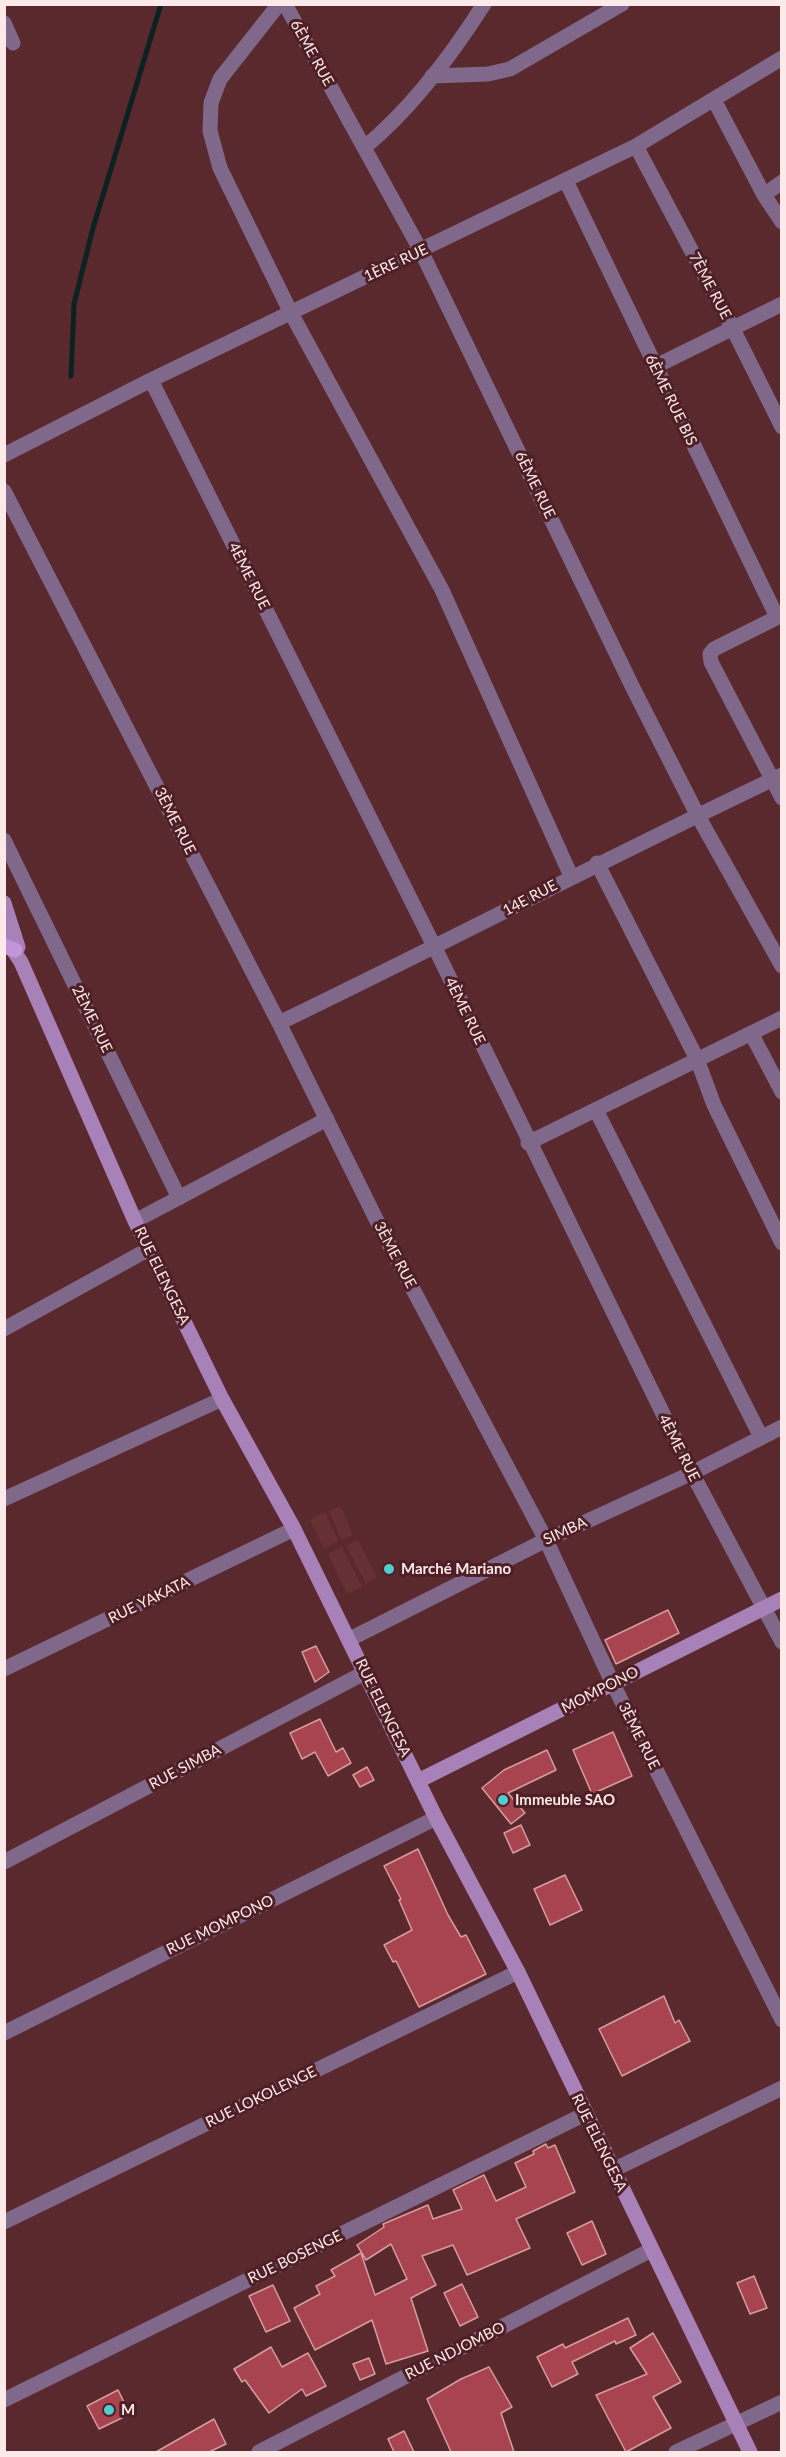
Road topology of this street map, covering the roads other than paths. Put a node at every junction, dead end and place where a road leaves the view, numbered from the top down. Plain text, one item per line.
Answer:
1 (279, 4) edge
2 (285, 4) edge
3 (484, 4) edge
4 (622, 4) edge
5 (4, 23) edge
6 (13, 43) dead end
7 (782, 58) edge
8 (432, 76) junction
9 (714, 100) junction
10 (636, 146) junction
11 (365, 147) junction
12 (566, 182) junction
13 (782, 182) edge
14 (764, 195) junction
15 (782, 222) edge
16 (421, 251) junction
17 (782, 304) edge
18 (291, 313) junction
19 (733, 329) junction
20 (654, 367) junction
21 (151, 380) junction
22 (782, 427) edge
23 (4, 455) edge
24 (4, 491) edge
25 (779, 616) edge
26 (777, 777) edge
27 (782, 798) edge
28 (698, 816) junction
29 (4, 840) edge
30 (597, 863) junction
31 (571, 876) junction
32 (4, 903) edge
33 (4, 936) edge
34 (435, 948) junction
35 (14, 953) edge
36 (782, 966) edge
37 (782, 1018) edge
38 (279, 1023) junction
39 (751, 1033) junction
40 (697, 1059) junction
41 (782, 1092) edge
42 (596, 1110) junction
43 (327, 1119) junction
44 (528, 1143) junction
45 (178, 1198) junction
46 (135, 1221) junction
47 (782, 1243) edge
48 (149, 1249) junction
49 (4, 1329) edge
50 (222, 1399) junction
51 (782, 1427) edge
52 (760, 1437) junction
53 (692, 1473) junction
54 (4, 1499) edge
55 (294, 1529) junction
56 (546, 1540) junction
57 (782, 1599) edge
58 (764, 1607) junction
59 (350, 1639) junction
60 (782, 1642) edge
61 (4, 1669) edge
62 (366, 1672) junction
63 (613, 1684) junction
64 (418, 1781) junction
65 (436, 1818) junction
66 (4, 1862) edge
67 (518, 1972) junction
68 (782, 2020) edge
69 (4, 2033) edge
70 (782, 2088) edge
71 (585, 2114) junction
72 (613, 2169) junction
73 (4, 2222) edge
74 (651, 2250) junction
75 (4, 2400) edge
76 (782, 2402) edge
77 (735, 2423) junction
78 (259, 2452) edge
79 (676, 2452) edge
80 (750, 2452) edge

1 - 18 street
2 - 11 street, 6ÈME RUE
3 - 8 street
4 - 8 street
5 - 6 street
7 - 9 street, 1ÈRE RUE
8 - 11 street
9 - 10 street, 1ÈRE RUE
9 - 14 street
10 - 12 street, 1ÈRE RUE
10 - 19 street, 7ÈME RUE
11 - 16 street, 6ÈME RUE
12 - 16 street, 1ÈRE RUE
12 - 20 street, 6ÈME RUE BIS
13 - 14 street
14 - 15 street
16 - 18 street, 1ÈRE RUE
16 - 28 street, 6ÈME RUE
17 - 19 street
18 - 21 street, 1ÈRE RUE
18 - 31 street
19 - 20 street
19 - 22 street, 7ÈME RUE
20 - 25 street, 6ÈME RUE BIS
21 - 23 street, 1ÈRE RUE
21 - 34 street, 4ÈME RUE
24 - 38 street, 3ÈME RUE
25 - 26 street
26 - 27 street
26 - 28 street, 14E RUE
28 - 30 street, 14E RUE
28 - 36 street, 6ÈME RUE
29 - 45 street, 2ÈME RUE
30 - 31 street, 14E RUE
30 - 40 street
31 - 34 street, 14E RUE
32 - 35 street
33 - 35 street
34 - 38 street, 14E RUE
34 - 44 street, 4ÈME RUE
35 - 46 street, RUE ELENGESA
37 - 39 street
38 - 43 street, 3ÈME RUE
39 - 40 street
39 - 41 street
40 - 42 street
40 - 47 street
42 - 44 street
42 - 52 street
43 - 45 street
43 - 56 street, 3ÈME RUE
44 - 53 street, 4ÈME RUE
45 - 46 street
46 - 48 street, RUE ELENGESA
48 - 49 street
48 - 50 street, RUE ELENGESA
50 - 54 street
50 - 55 street, RUE ELENGESA
51 - 52 street, SIMBA
52 - 53 street, SIMBA
53 - 56 street, SIMBA
53 - 58 street, 4ÈME RUE
55 - 59 street, RUE ELENGESA
55 - 61 street, RUE YAKATA
56 - 59 street, SIMBA
56 - 63 street, 3ÈME RUE
57 - 58 street, MOMPONO
58 - 60 street, 4ÈME RUE
58 - 63 street, MOMPONO
59 - 62 street, RUE ELENGESA
62 - 64 street, RUE ELENGESA
62 - 66 street, RUE SIMBA
63 - 64 street, MOMPONO
63 - 68 street, 3ÈME RUE
64 - 65 street, RUE ELENGESA
65 - 67 street, RUE ELENGESA
65 - 69 street, RUE MOMPONO
67 - 71 street, RUE ELENGESA
67 - 73 street, RUE LOKOLENGE
70 - 72 street
71 - 72 street, RUE ELENGESA
71 - 75 street, RUE BOSENGE
72 - 74 street, RUE ELENGESA
74 - 77 street, RUE ELENGESA
74 - 78 street, RUE NDJOMBO
76 - 77 street
77 - 79 street
77 - 80 street, RUE ELENGESA

